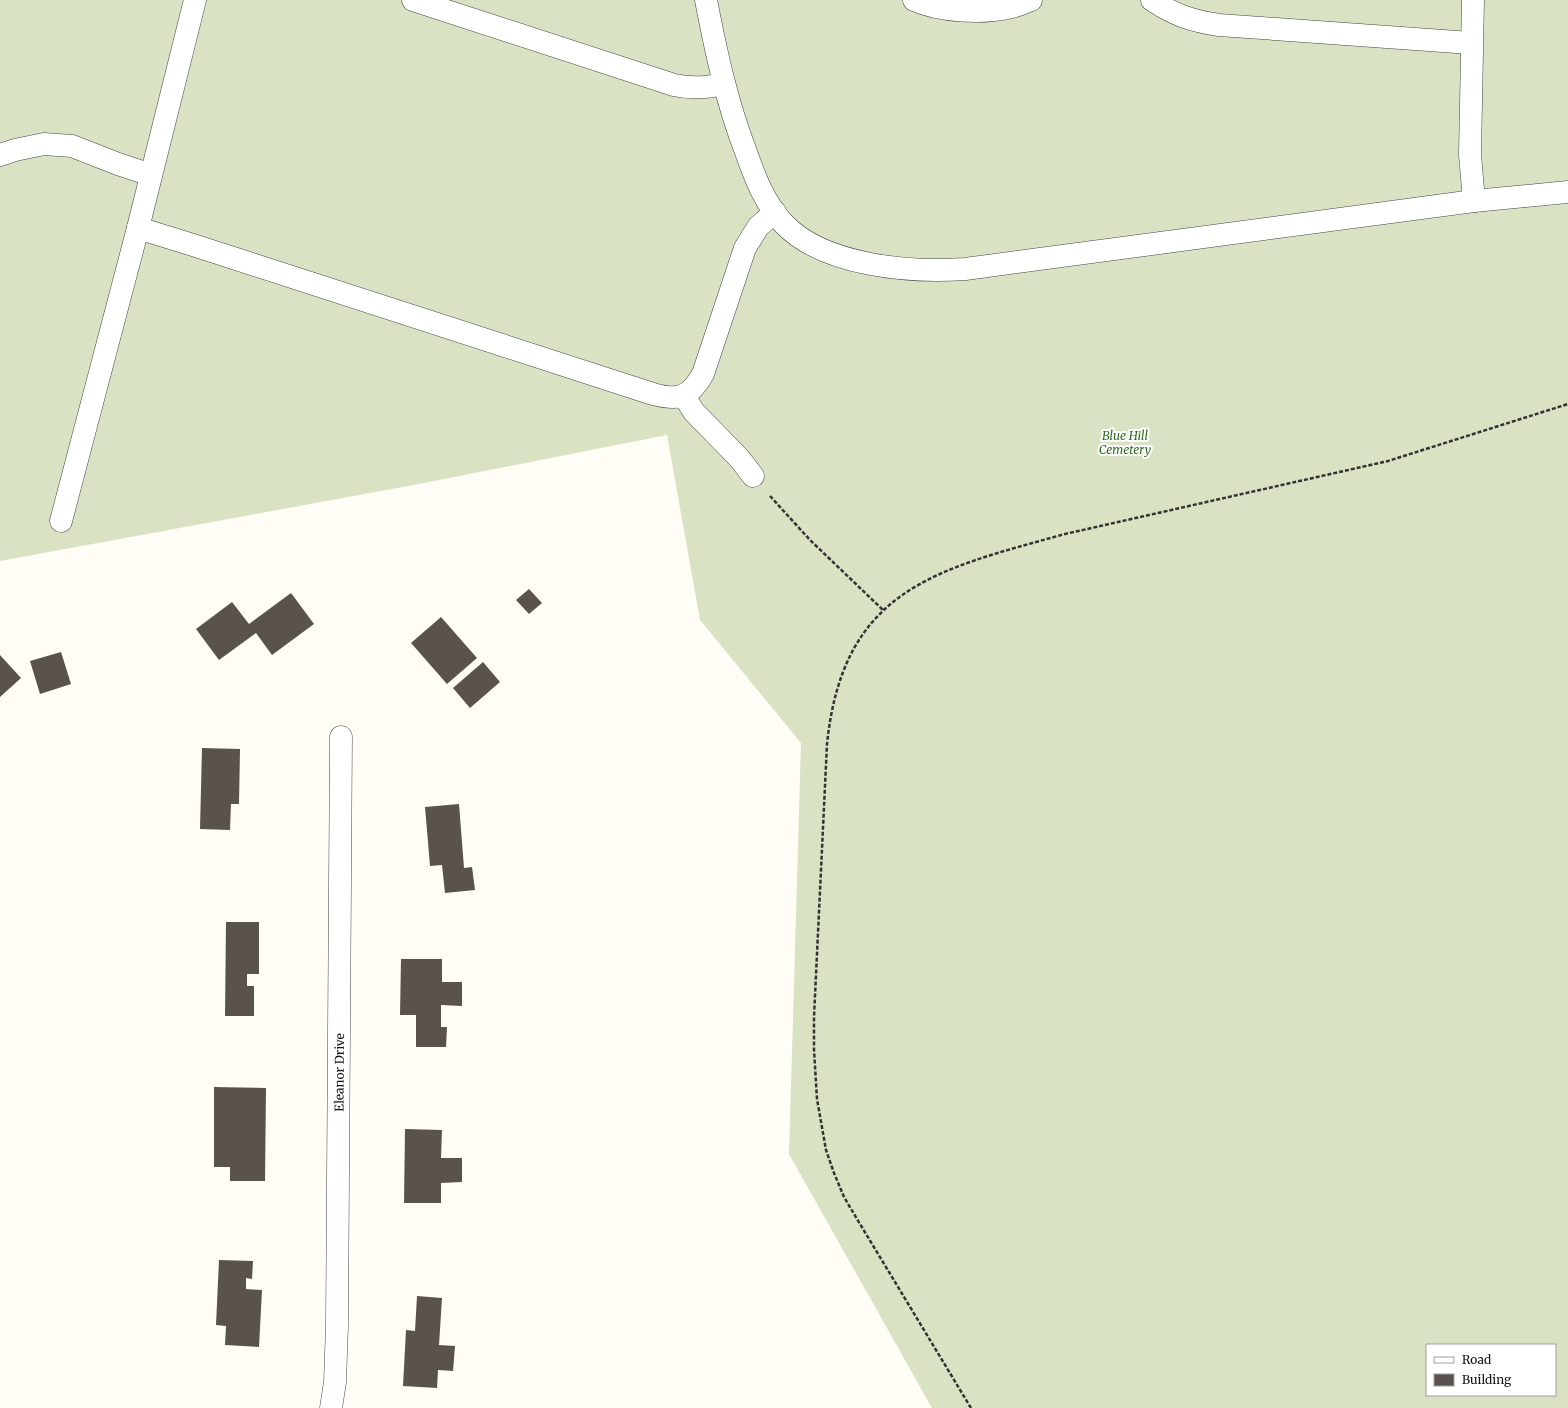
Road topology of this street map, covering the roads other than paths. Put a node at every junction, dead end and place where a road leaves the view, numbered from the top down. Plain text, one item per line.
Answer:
1 (195, 0) edge
2 (413, 0) edge
3 (706, 0) edge
4 (914, 0) edge
5 (1032, 0) edge
6 (1152, 0) edge
7 (1472, 0) edge
8 (1472, 43) junction
9 (724, 84) junction
10 (0, 155) edge
11 (151, 175) junction
12 (1568, 192) edge
13 (1474, 201) junction
14 (775, 212) junction
15 (138, 228) junction
16 (684, 396) junction
17 (753, 476) road end
18 (61, 521) dead end
19 (341, 737) dead end
20 (331, 1408) edge

1 - 11 street
2 - 9 street
3 - 9 street
4 - 5 street
6 - 8 street
7 - 8 street
8 - 13 street
9 - 14 street
10 - 11 street
11 - 15 street
12 - 13 street
13 - 14 street
14 - 16 street
15 - 16 street
15 - 18 street
16 - 17 street
19 - 20 street, Eleanor Drive

